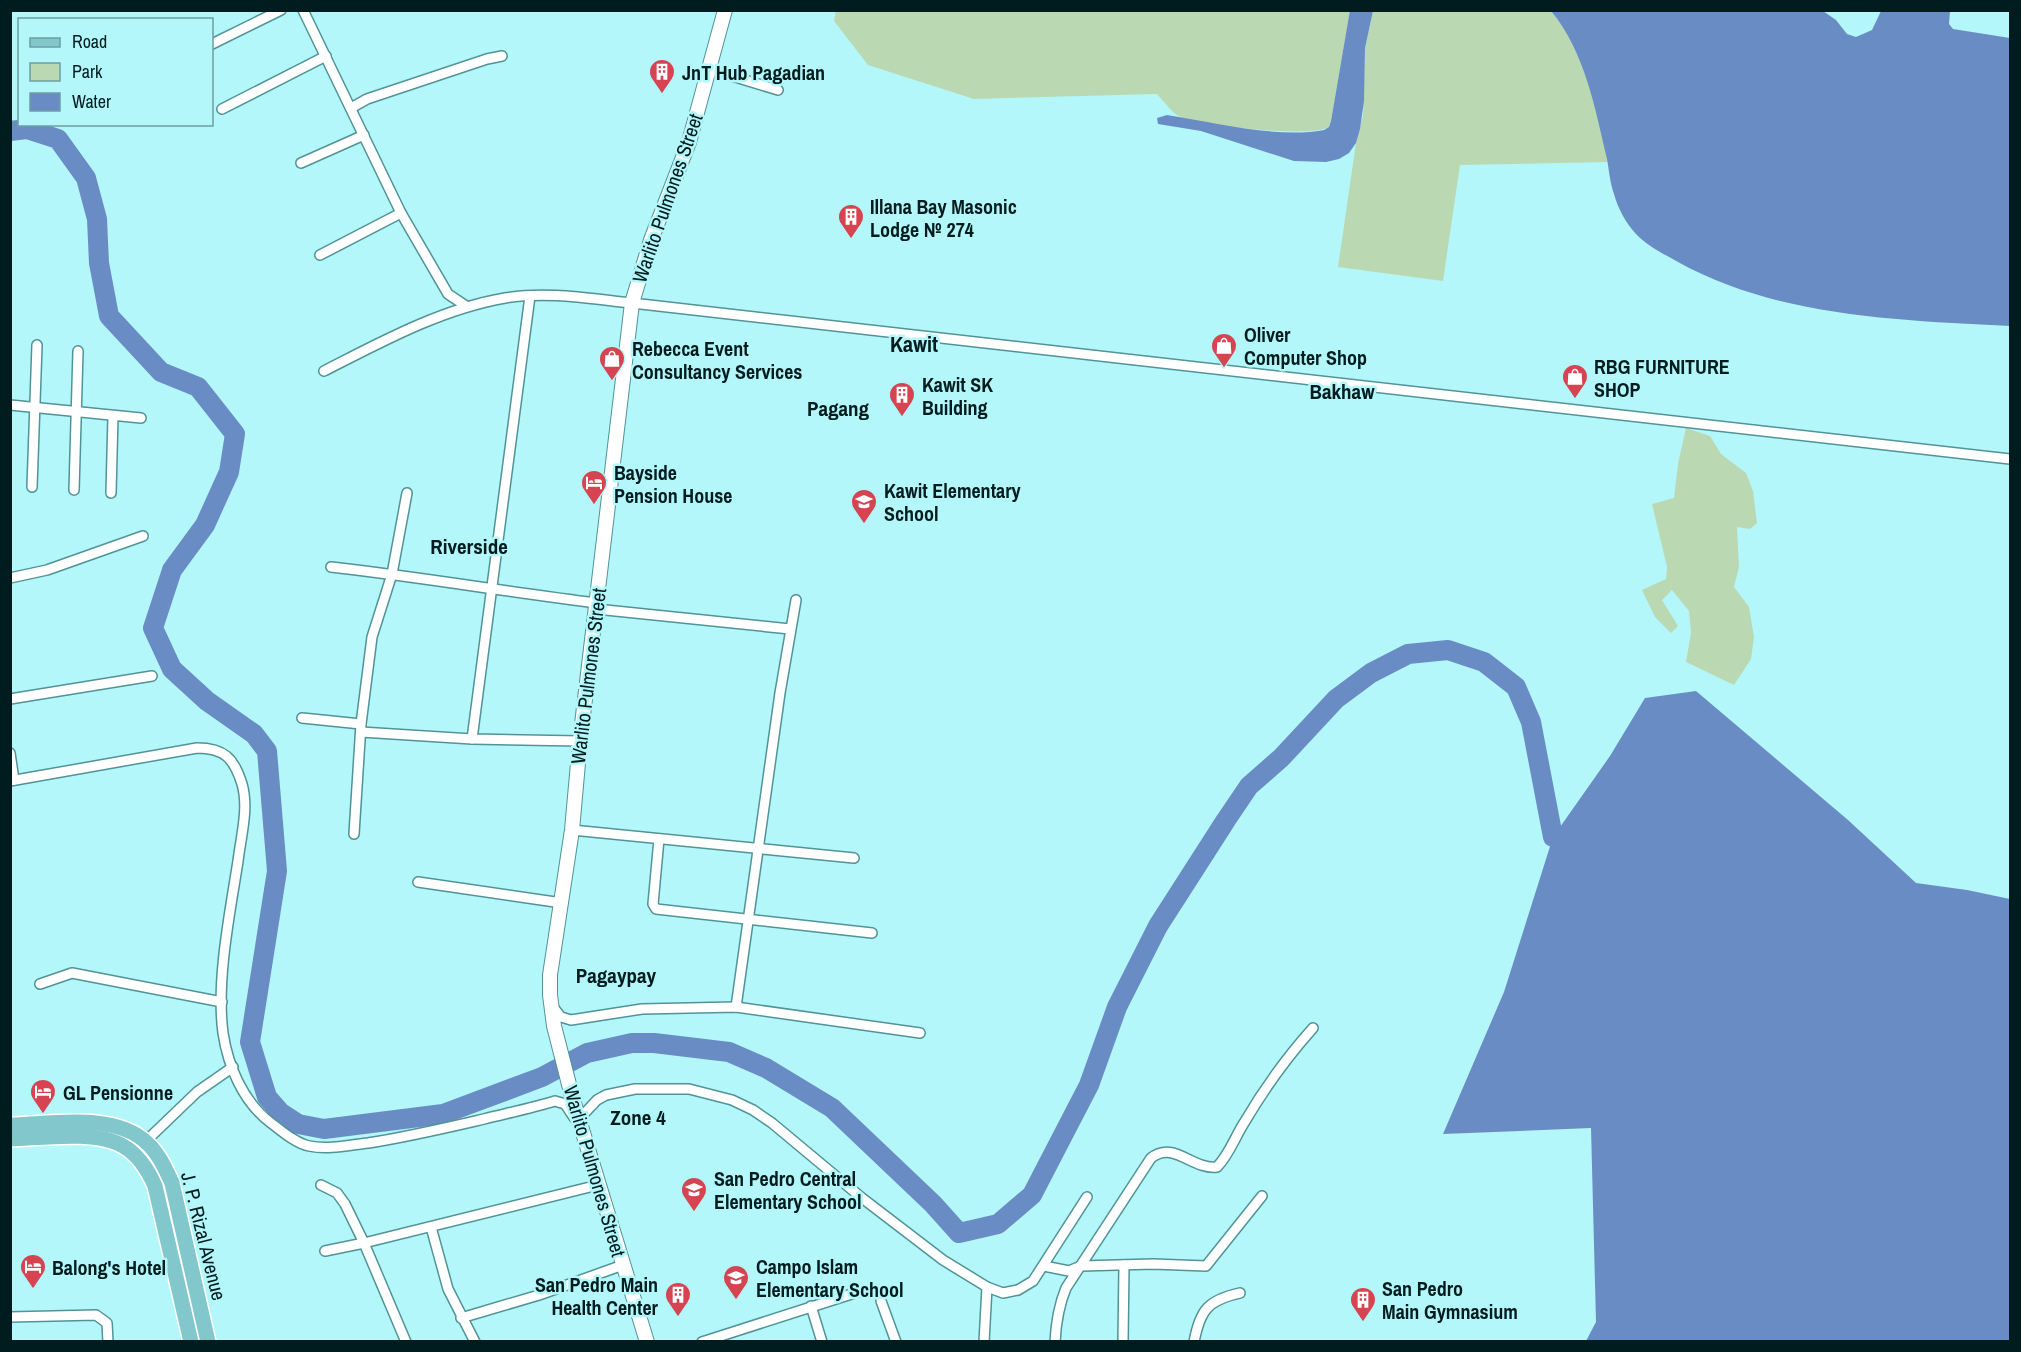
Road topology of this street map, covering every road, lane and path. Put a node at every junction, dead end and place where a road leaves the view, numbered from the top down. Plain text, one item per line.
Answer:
1 (281, 10) edge
2 (303, 10) edge
3 (725, 10) edge
4 (213, 44) edge
5 (326, 56) junction
6 (502, 56) dead end
7 (709, 69) junction
8 (778, 90) dead end
9 (351, 108) junction
10 (222, 109) dead end
11 (364, 135) junction
12 (301, 163) dead end
13 (402, 213) junction
14 (320, 255) dead end
15 (530, 296) junction
16 (632, 303) junction
17 (466, 306) junction
18 (37, 345) dead end
19 (78, 351) dead end
20 (324, 371) dead end
21 (10, 405) edge
22 (35, 407) junction
23 (75, 412) junction
24 (113, 416) junction
25 (141, 418) dead end
26 (2010, 459) edge
27 (33, 487) dead end
28 (74, 490) dead end
29 (111, 493) dead end
30 (406, 493) dead end
31 (143, 536) dead end
32 (331, 567) dead end
33 (392, 574) junction
34 (10, 578) edge
35 (492, 590) junction
36 (796, 600) dead end
37 (596, 606) junction
38 (790, 629) junction
39 (152, 676) dead end
40 (10, 699) edge
41 (302, 718) dead end
42 (361, 728) junction
43 (472, 739) junction
44 (580, 741) junction
45 (10, 753) edge
46 (12, 780) edge
47 (572, 830) junction
48 (354, 834) dead end
49 (659, 839) junction
50 (758, 849) junction
51 (854, 858) dead end
52 (418, 882) dead end
53 (562, 903) junction
54 (748, 920) junction
55 (872, 933) dead end
56 (40, 984) dead end
57 (222, 1002) junction
58 (551, 1004) junction
59 (736, 1007) junction
60 (1313, 1028) dead end
61 (920, 1033) dead end
62 (233, 1067) junction
63 (582, 1124) junction
64 (10, 1125) edge
65 (10, 1138) edge
66 (146, 1141) junction
67 (321, 1185) dead end
68 (598, 1185) junction
69 (1263, 1196) dead end
70 (1087, 1197) dead end
71 (431, 1227) junction
72 (364, 1243) junction
73 (326, 1251) dead end
74 (623, 1265) junction
75 (1124, 1265) junction
76 (1044, 1266) junction
77 (1081, 1266) junction
78 (987, 1287) junction
79 (197, 1290) junction
80 (861, 1291) dead end
81 (1240, 1293) dead end
82 (181, 1294) junction
83 (881, 1301) dead end
84 (812, 1306) junction
85 (10, 1317) edge
86 (461, 1318) junction
87 (718, 1339) edge
88 (108, 1341) edge
89 (192, 1341) edge
90 (208, 1341) edge
91 (406, 1341) edge
92 (475, 1341) edge
93 (647, 1341) edge
94 (702, 1341) edge
95 (822, 1341) edge
96 (896, 1341) edge
97 (984, 1341) edge
98 (1055, 1341) edge
99 (1123, 1341) edge
100 (1194, 1341) edge

1 - 4 street
2 - 5 street
3 - 7 street, Warlito Pulmones Street
5 - 9 street
5 - 10 street
6 - 9 street
7 - 8 street
7 - 16 street, Warlito Pulmones Street
9 - 11 street
11 - 12 street
11 - 13 street
13 - 14 street
13 - 17 street
15 - 16 street
15 - 17 street
15 - 35 street
16 - 26 street
16 - 37 street, Warlito Pulmones Street
17 - 20 street
18 - 22 street
19 - 23 street
21 - 22 street
22 - 23 street
22 - 27 street
23 - 24 street
23 - 28 street
24 - 25 street
24 - 29 street
30 - 33 street
31 - 34 street
32 - 33 street
33 - 35 street
33 - 42 street
35 - 37 street
35 - 43 street
36 - 38 street
37 - 38 street
37 - 44 street, Warlito Pulmones Street
38 - 50 street
39 - 40 street
41 - 42 street
42 - 43 street
42 - 48 street
43 - 44 street
44 - 47 street, Warlito Pulmones Street
45 - 46 street
46 - 57 street
47 - 49 street
47 - 53 street, Warlito Pulmones Street
49 - 50 street
49 - 54 street
50 - 51 street
50 - 54 street
52 - 53 street
53 - 58 street, Warlito Pulmones Street
54 - 55 street
54 - 59 street
56 - 57 street
57 - 62 street
58 - 59 street
58 - 63 street, Warlito Pulmones Street
59 - 61 street
60 - 77 street
62 - 63 street
62 - 66 street
63 - 68 street, Warlito Pulmones Street
63 - 78 street
64 - 66 main road, J. P. Rizal Avenue
65 - 82 main road, J. P. Rizal Avenue
66 - 79 main road, J. P. Rizal Avenue
67 - 72 street
68 - 71 street
68 - 74 street, Warlito Pulmones Street
69 - 75 street
70 - 76 street
71 - 72 street
71 - 86 street
72 - 73 street
72 - 91 street
74 - 86 street
74 - 93 street, Warlito Pulmones Street
75 - 77 street
75 - 99 street
76 - 77 street
76 - 78 street
77 - 98 street
78 - 97 street
79 - 82 main road
79 - 90 main road, J. P. Rizal Avenue
80 - 84 street
81 - 100 street
82 - 89 main road, J. P. Rizal Avenue
83 - 96 street
84 - 87 street
84 - 95 street
85 - 88 street
86 - 92 street
87 - 94 street

